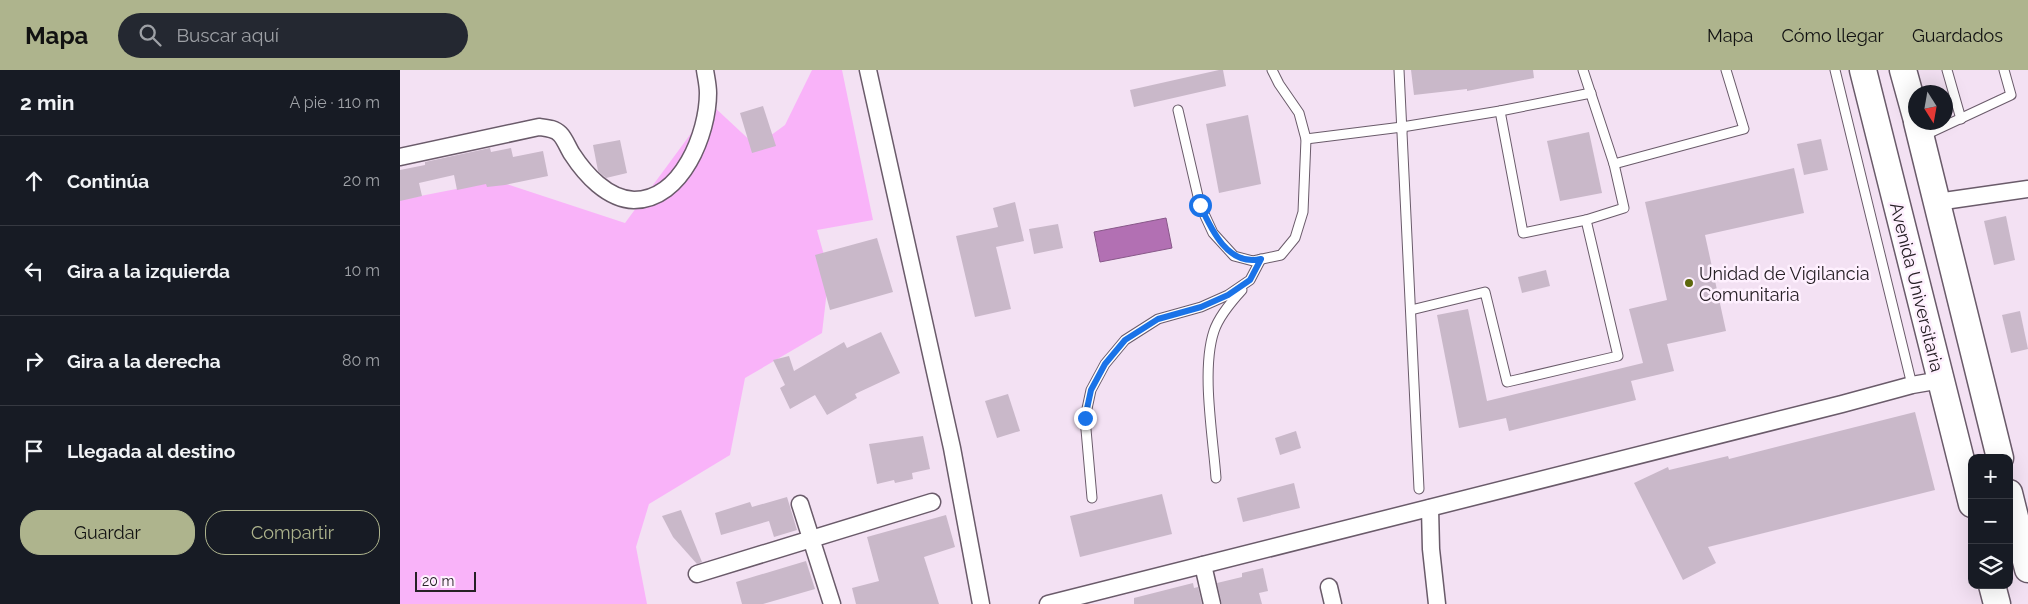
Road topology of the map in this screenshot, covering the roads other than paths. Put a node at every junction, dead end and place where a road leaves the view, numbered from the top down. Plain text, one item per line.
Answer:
1 (705, 70) edge
2 (868, 70) edge
3 (1272, 70) edge
4 (1399, 70) edge
5 (1583, 70) edge
6 (1726, 70) edge
7 (1835, 70) edge
8 (1863, 70) edge
9 (1903, 70) edge
10 (1948, 70) edge
11 (2004, 70) edge
12 (1908, 89) edge
13 (1591, 93) junction
14 (1178, 110) dead end
15 (1500, 111) junction
16 (1961, 119) junction
17 (1953, 120) edge
18 (1402, 127) junction
19 (1919, 130) edge
20 (1306, 139) junction
21 (400, 157) edge
22 (1614, 164) junction
23 (2028, 189) edge
24 (1937, 202) junction
25 (1586, 220) junction
26 (1261, 259) junction
27 (1250, 280) junction
28 (1411, 310) junction
29 (1941, 380) junction
30 (1912, 384) junction
31 (1999, 454) edge
32 (1216, 478) dead end
33 (1419, 489) dead end
34 (1092, 498) dead end
35 (1971, 499) edge
36 (2010, 499) edge
37 (932, 502) dead end
38 (800, 504) dead end
39 (1424, 508) junction
40 (811, 538) junction
41 (1202, 565) junction
42 (2028, 569) edge
43 (697, 574) dead end
44 (1329, 587) dead end
45 (1993, 589) edge
46 (832, 604) edge
47 (981, 604) edge
48 (1048, 604) edge
49 (1212, 604) edge
50 (1333, 604) edge
51 (1437, 604) edge
52 (1997, 604) edge

1 - 21 street
2 - 47 street
3 - 20 lane
4 - 18 lane
5 - 13 lane
6 - 22 lane
7 - 30 lane
8 - 29 main road, Avenida Universitaria
9 - 12 main road
10 - 16 lane
11 - 16 lane
13 - 15 lane
13 - 22 lane
14 - 26 lane
15 - 18 lane
15 - 25 lane
16 - 17 lane
18 - 20 lane
18 - 28 lane
19 - 24 main road
20 - 26 lane
22 - 25 lane
23 - 24 street
24 - 31 main road
25 - 28 lane
26 - 27 lane
27 - 32 lane
27 - 34 lane
28 - 33 lane
29 - 30 street
29 - 35 main road, Avenida Universitaria
30 - 39 street
36 - 42 main road
37 - 40 street
38 - 40 street
39 - 41 street
39 - 51 street
40 - 43 street
40 - 46 street
41 - 48 street
41 - 49 street
44 - 50 street
45 - 52 main road

